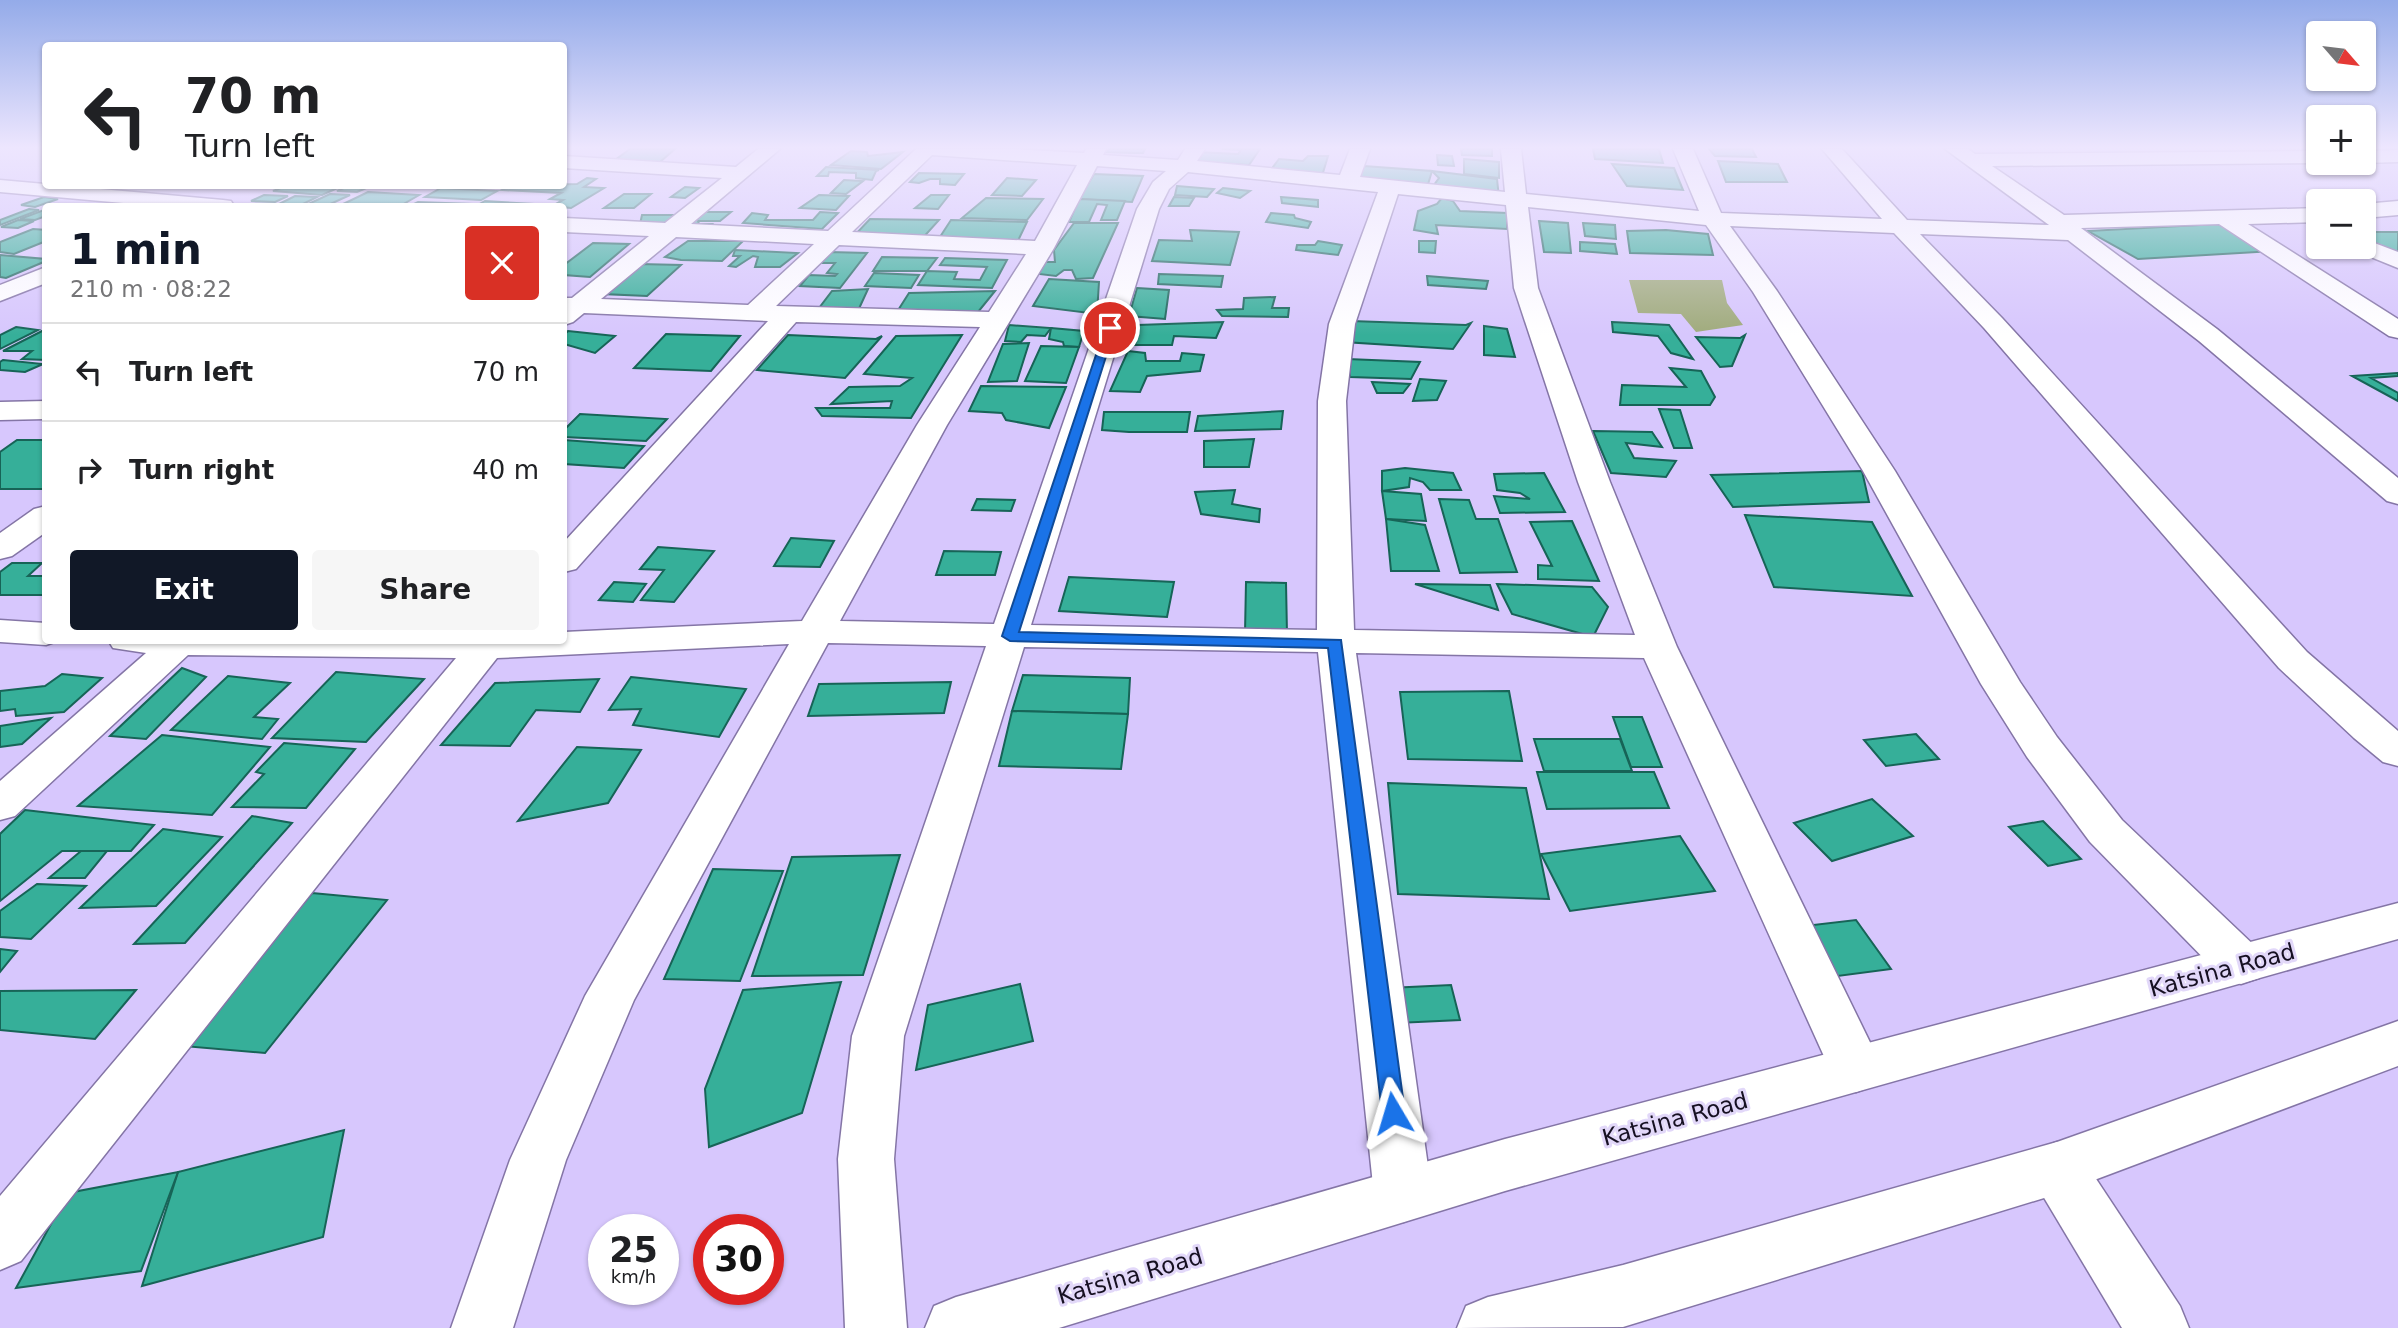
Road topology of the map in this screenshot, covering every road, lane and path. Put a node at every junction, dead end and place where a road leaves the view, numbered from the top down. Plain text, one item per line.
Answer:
1 (693, 211) edge
2 (862, 211) edge
3 (1062, 211) edge
4 (1147, 211) edge
5 (1382, 211) edge
6 (1519, 211) edge
7 (1626, 211) edge
8 (1710, 211) edge
9 (1887, 211) edge
10 (2042, 211) edge
11 (1713, 219) junction
12 (2226, 219) junction
13 (2306, 219) edge
14 (567, 225) edge
15 (1901, 227) junction
16 (2066, 228) junction
17 (671, 229) junction
18 (833, 239) junction
19 (1042, 248) junction
20 (2376, 251) edge
21 (2398, 261) edge
22 (42, 275) edge
23 (42, 288) edge
24 (5, 289) edge
25 (568, 309) edge
26 (754, 313) junction
27 (789, 314) junction
28 (998, 320) junction
29 (2398, 330) edge
30 (42, 410) edge
31 (0, 411) edge
32 (2398, 494) edge
33 (41, 519) edge
34 (0, 523) edge
35 (0, 549) edge
36 (567, 559) edge
37 (0, 631) edge
38 (817, 632) junction
39 (42, 635) edge
40 (1010, 636) junction
41 (567, 641) edge
42 (1336, 643) junction
43 (179, 644) edge
44 (489, 644) edge
45 (1658, 647) junction
46 (2398, 752) edge
47 (0, 804) edge
48 (2398, 921) edge
49 (2241, 964) junction
50 (2398, 1043) edge
51 (1856, 1069) junction
52 (2057, 1168) junction
53 (1403, 1195) junction
54 (0, 1241) edge
55 (1628, 1312) edge
56 (482, 1328) edge
57 (876, 1328) edge
58 (956, 1328) edge
59 (1488, 1328) edge
60 (2158, 1328) edge

1 - 17 main road
2 - 18 main road
3 - 19 main road
4 - 40 main road
5 - 42 main road
6 - 45 main road
7 - 11 main road
8 - 11 main road
9 - 15 main road
10 - 16 main road
11 - 15 main road
11 - 49 main road
12 - 13 main road
12 - 16 main road
12 - 29 main road
14 - 17 main road
15 - 16 main road
15 - 46 main road
16 - 32 main road
17 - 18 main road
17 - 25 main road
18 - 19 main road
18 - 26 main road
19 - 28 main road
20 - 21 main road
22 - 24 main road
23 - 24 main road
25 - 26 main road
26 - 27 main road
27 - 28 main road
27 - 36 main road
28 - 38 main road
30 - 31 main road
33 - 34 main road
33 - 35 main road
37 - 39 main road
38 - 40 main road
38 - 41 main road
38 - 56 main road
40 - 42 main road
40 - 57 main road
42 - 45 main road
42 - 53 main road
43 - 47 main road
44 - 54 main road
45 - 51 main road
48 - 49 main road, Katsina Road
49 - 51 main road, Katsina Road
50 - 52 main road
51 - 53 main road, Katsina Road
52 - 55 main road
52 - 60 main road
53 - 58 main road, Katsina Road
55 - 59 main road

